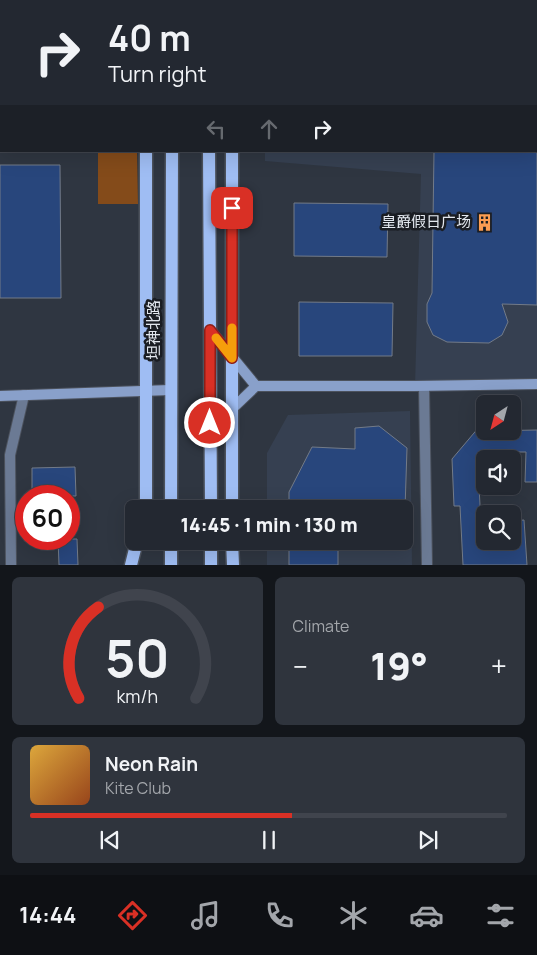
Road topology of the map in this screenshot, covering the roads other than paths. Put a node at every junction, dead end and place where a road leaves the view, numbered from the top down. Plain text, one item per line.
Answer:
1 (146, 152) edge
2 (172, 152) edge
3 (209, 152) edge
4 (232, 152) edge
5 (210, 330) junction
6 (232, 358) junction
7 (537, 384) edge
8 (256, 386) junction
9 (424, 386) junction
10 (170, 390) junction
11 (146, 392) junction
12 (24, 395) junction
13 (0, 396) edge
14 (232, 409) junction
15 (211, 442) junction
16 (11, 452) junction
17 (146, 500) edge
18 (170, 500) edge
19 (211, 500) edge
20 (232, 500) edge
21 (135, 550) edge
22 (171, 550) edge
23 (211, 550) edge
24 (232, 550) edge
25 (11, 565) edge
26 (16, 565) edge
27 (131, 565) edge
28 (171, 565) edge
29 (211, 565) edge
30 (232, 565) edge
31 (427, 565) edge

1 - 11 main road
2 - 10 main road, 坦神北路
3 - 5 main road
4 - 6 main road
5 - 6 street
5 - 15 main road
6 - 8 street
6 - 14 main road
7 - 9 street
8 - 9 street
8 - 14 street
9 - 31 street
10 - 11 street
10 - 18 main road, 坦神北路
11 - 12 street
11 - 17 main road
12 - 13 street
12 - 16 street
14 - 15 street
14 - 20 main road
15 - 19 main road
16 - 25 street
16 - 26 street
21 - 27 main road
22 - 28 main road
23 - 29 main road
24 - 30 main road

